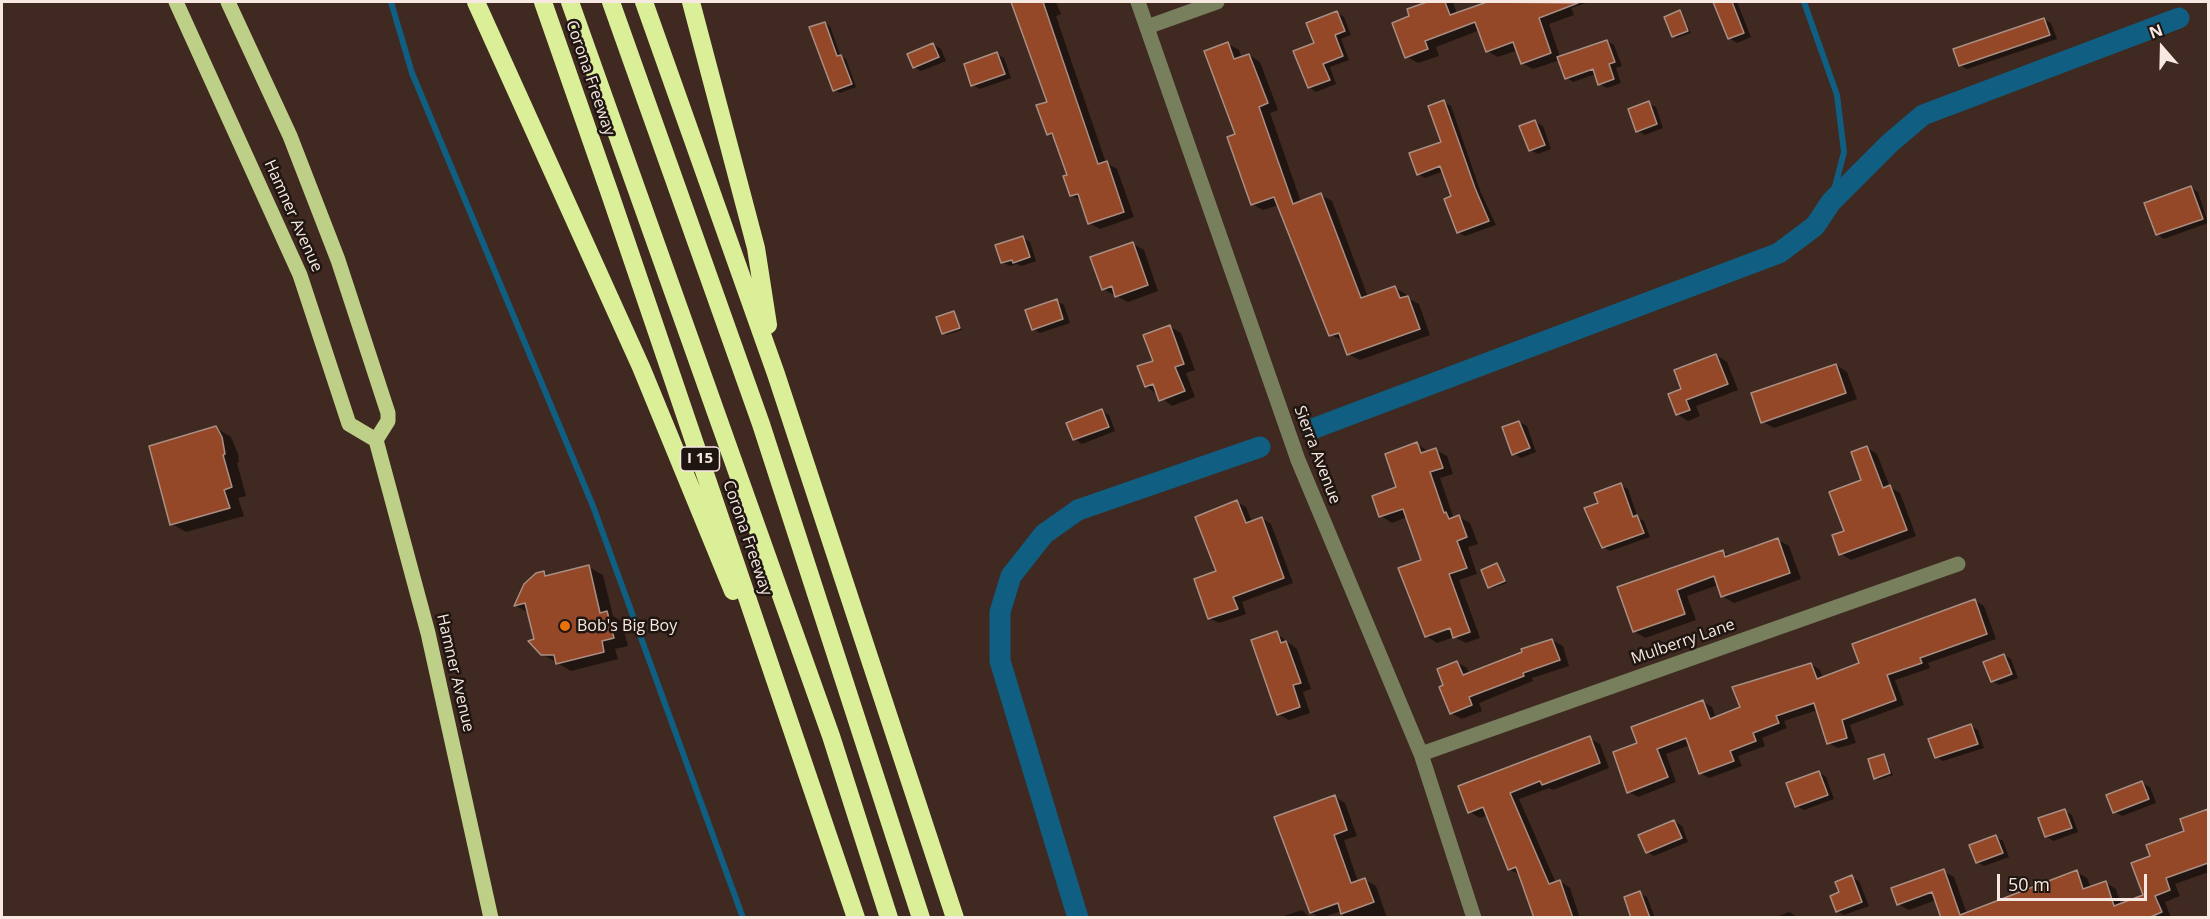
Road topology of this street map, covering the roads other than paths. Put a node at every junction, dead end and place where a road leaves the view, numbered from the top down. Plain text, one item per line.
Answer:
1 (176, 2) edge
2 (228, 2) edge
3 (476, 2) edge
4 (543, 2) edge
5 (570, 2) edge
6 (611, 2) edge
7 (644, 2) edge
8 (691, 2) edge
9 (1138, 2) edge
10 (1217, 2) edge
11 (1147, 27) junction
12 (776, 374) junction
13 (376, 440) junction
14 (1958, 564) dead end
15 (798, 750) junction
16 (1421, 754) junction
17 (491, 918) edge
18 (856, 918) edge
19 (889, 918) edge
20 (921, 918) edge
21 (955, 918) edge
22 (1474, 918) edge

1 - 13 main road, Hamner Avenue
2 - 13 main road, Hamner Avenue
3 - 15 highway
4 - 15 highway, Corona Freeway / I 15
5 - 19 highway
6 - 20 highway
7 - 12 highway
8 - 12 highway
9 - 11 street, Sierra Avenue
10 - 11 street
11 - 16 street, Sierra Avenue
12 - 21 highway
13 - 17 main road, Hamner Avenue
14 - 16 street, Mulberry Lane
15 - 18 highway, Corona Freeway / I 15
16 - 22 street, Sierra Avenue

